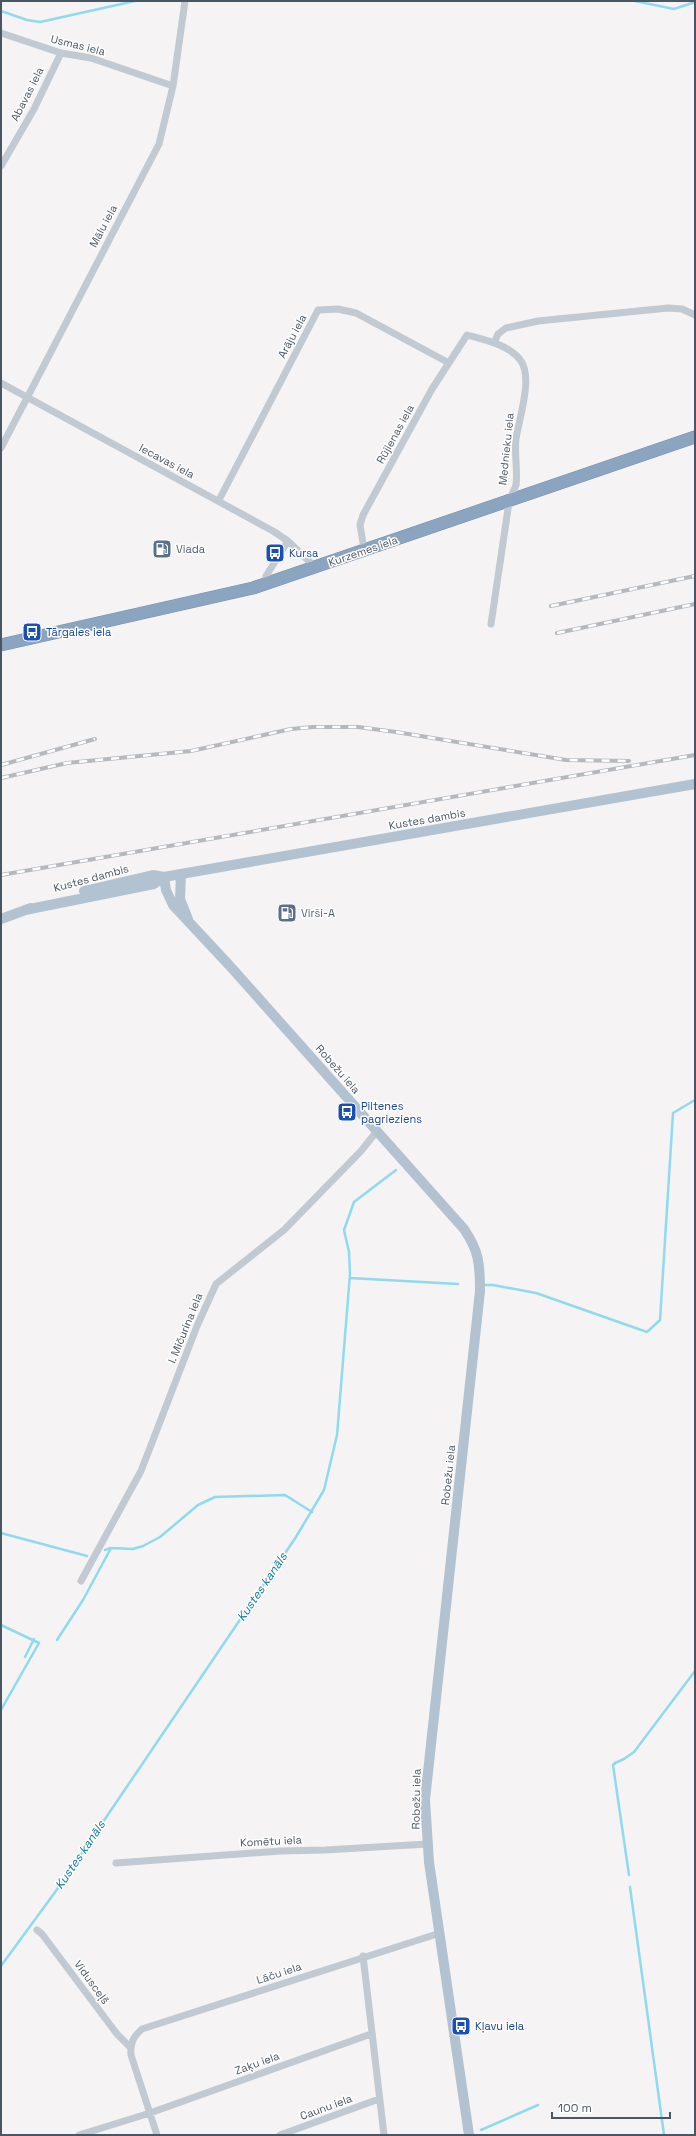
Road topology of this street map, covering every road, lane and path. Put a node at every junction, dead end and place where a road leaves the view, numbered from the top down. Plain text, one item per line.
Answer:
1 (185, 1) edge
2 (1, 33) edge
3 (60, 53) junction
4 (173, 86) junction
5 (2, 162) edge
6 (695, 315) edge
7 (467, 335) joint
8 (494, 343) junction
9 (449, 363) junction
10 (1, 383) edge
11 (26, 398) junction
12 (695, 437) edge
13 (1, 448) edge
14 (219, 500) junction
15 (509, 502) junction
16 (288, 541) junction
17 (364, 549) junction
18 (316, 568) junction
19 (266, 584) junction
20 (491, 624) dead end
21 (1, 645) edge
22 (695, 784) edge
23 (181, 874) junction
24 (164, 877) junction
25 (1, 919) edge
26 (190, 923) junction
27 (377, 1131) junction
28 (81, 1581) dead end
29 (428, 1844) junction
30 (116, 1863) dead end
31 (37, 1930) dead end
32 (440, 1933) junction
33 (363, 1956) junction
34 (371, 2034) junction
35 (130, 2045) junction
36 (379, 2099) junction
37 (150, 2113) junction
38 (79, 2135) edge
39 (157, 2135) edge
40 (280, 2135) edge
41 (384, 2135) edge
42 (469, 2135) edge

1 - 4 street, Mālu iela
2 - 3 street, Usmas iela
3 - 4 street, Usmas iela
3 - 5 street, Abavas iela
4 - 11 street, Mālu iela
6 - 8 street
7 - 8 street, Mednieku iela
7 - 9 street, Rūjienas iela
8 - 15 street, Mednieku iela
9 - 14 street, Arāju iela
9 - 17 street, Rūjienas iela
10 - 11 street, Iecavas iela
11 - 13 street, Mālu iela
11 - 14 street, Iecavas iela
12 - 15 highway, Kurzemes iela
14 - 16 street, Iecavas iela
15 - 17 highway, Kurzemes iela
15 - 20 street, Mednieku iela
16 - 18 street, Iecavas iela
16 - 19 street
17 - 18 highway, Kurzemes iela
18 - 19 highway, Kurzemes iela
19 - 21 highway, Kurzemes iela
22 - 23 main road, Kustes dambis
23 - 24 main road, Kustes dambis
23 - 26 main road, Robežu iela
24 - 25 main road, Kustes dambis
24 - 26 main road, Robežu iela
26 - 27 main road, Robežu iela
27 - 28 street, I. Mičurina iela
27 - 29 main road, Robežu iela
29 - 30 street, Komētu iela
29 - 32 main road, Robežu iela
31 - 35 street, Vidusceļš
32 - 33 street, Lāču iela
32 - 42 main road, Robežu iela
33 - 34 street
33 - 35 street, Lāču iela
34 - 36 street
34 - 37 street, Zaķu iela
35 - 37 street, Vidusceļš
36 - 40 street, Caunu iela
36 - 41 street
37 - 38 street, Zaķu iela
37 - 39 street, Vidusceļš

